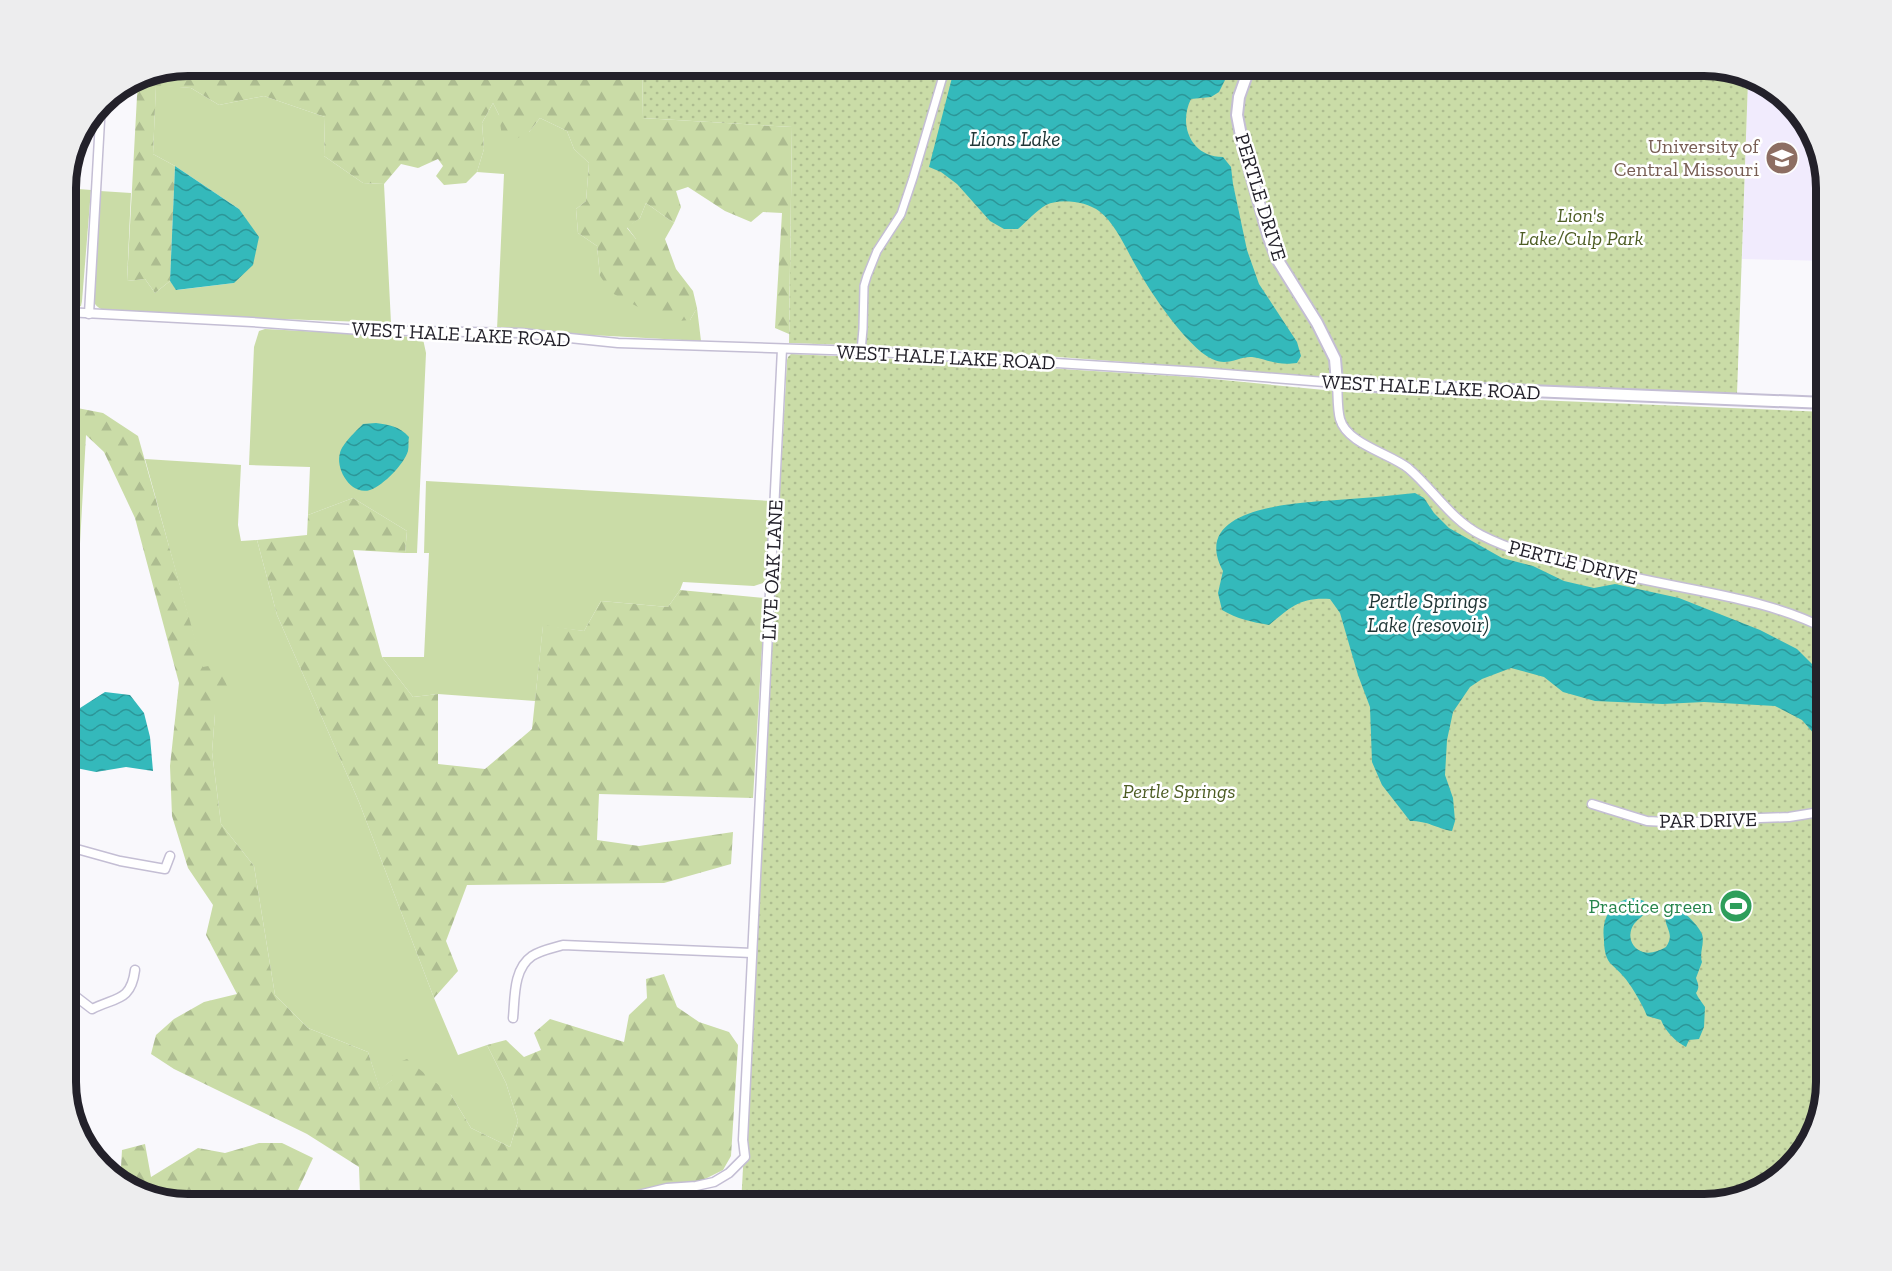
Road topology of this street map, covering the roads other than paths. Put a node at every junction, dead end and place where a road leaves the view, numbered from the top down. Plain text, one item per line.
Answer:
1 (943, 76) edge
2 (1246, 76) edge
3 (100, 120) edge
4 (77, 313) edge
5 (89, 314) junction
6 (782, 349) junction
7 (861, 351) junction
8 (1337, 383) junction
9 (1816, 403) edge
10 (1816, 625) edge
11 (1592, 804) dead end
12 (1816, 812) edge
13 (77, 849) edge
14 (170, 856) dead end
15 (752, 953) junction
16 (135, 970) dead end
17 (77, 997) edge
18 (513, 1018) dead end
19 (642, 1194) edge

1 - 7 street
2 - 8 street, PERTLE DRIVE
3 - 5 street
4 - 5 street, WEST HALE LAKE ROAD
5 - 6 street, WEST HALE LAKE ROAD
6 - 7 street, WEST HALE LAKE ROAD
6 - 15 street, LIVE OAK LANE
7 - 8 street, WEST HALE LAKE ROAD
8 - 9 street, WEST HALE LAKE ROAD
8 - 10 street, PERTLE DRIVE
11 - 12 street, PAR DRIVE
13 - 14 street
15 - 18 street
15 - 19 street, LIVE OAK LANE
16 - 17 street

